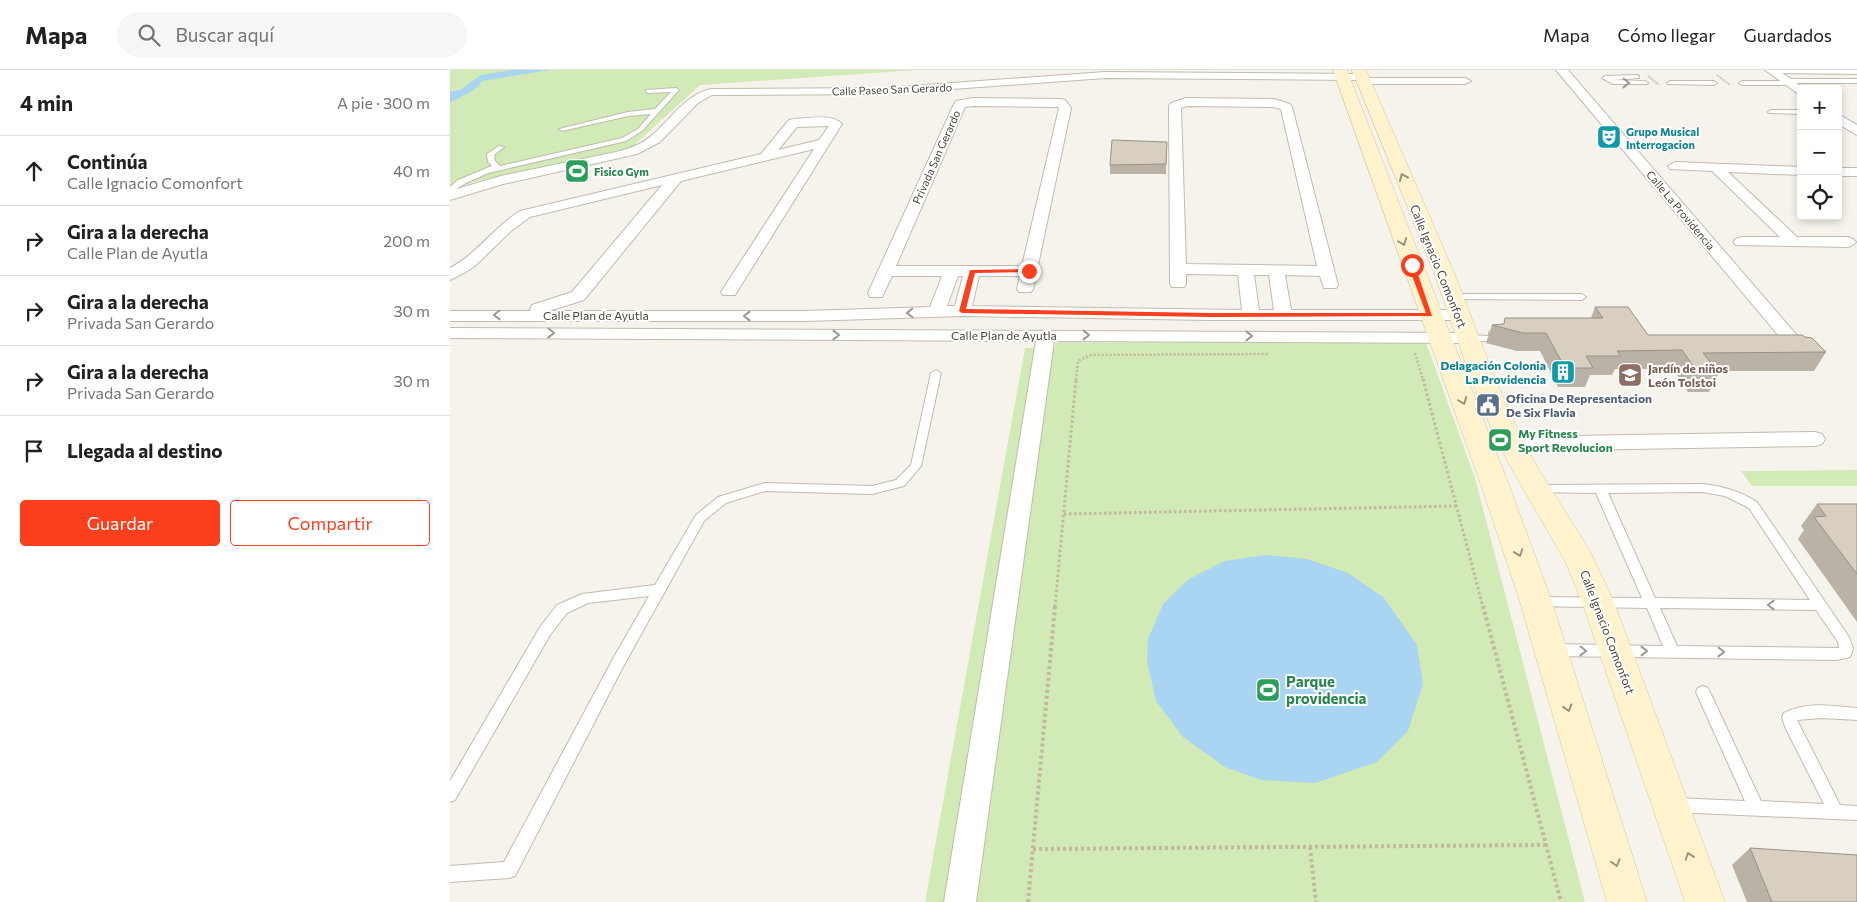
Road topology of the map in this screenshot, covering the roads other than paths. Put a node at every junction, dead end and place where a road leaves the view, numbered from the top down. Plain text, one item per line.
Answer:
1 (1562, 70) edge
2 (1292, 73) edge
3 (1341, 73) edge
4 (1857, 73) edge
5 (1361, 76) edge
6 (1780, 77) edge
7 (1637, 78) dead end
8 (1664, 78) dead end
9 (1706, 78) dead end
10 (1735, 78) dead end
11 (1465, 81) dead end
12 (1857, 81) edge
13 (1645, 83) dead end
14 (1670, 83) dead end
15 (1714, 83) dead end
16 (1742, 83) dead end
17 (1797, 88) edge
18 (648, 91) dead end
19 (657, 111) junction
20 (1771, 112) dead end
21 (1797, 112) edge
22 (1842, 114) edge
23 (1857, 114) edge
24 (1842, 121) edge
25 (562, 130) dead end
26 (1857, 131) edge
27 (823, 143) junction
28 (501, 147) dead end
29 (766, 156) junction
30 (1675, 166) dead end
31 (1716, 168) junction
32 (1797, 171) edge
33 (486, 172) junction
34 (1842, 172) edge
35 (1857, 172) edge
36 (676, 178) junction
37 (450, 191) edge
38 (450, 196) edge
39 (1740, 242) dead end
40 (1793, 242) junction
41 (1848, 242) dead end
42 (1245, 270) junction
43 (1276, 270) junction
44 (886, 271) junction
45 (1029, 271) junction
46 (951, 272) junction
47 (972, 272) junction
48 (450, 275) edge
49 (1025, 288) dead end
50 (729, 292) dead end
51 (876, 293) dead end
52 (578, 296) junction
53 (1582, 297) dead end
54 (1456, 306) junction
55 (962, 311) junction
56 (937, 312) junction
57 (522, 315) junction
58 (598, 315) junction
59 (1210, 315) junction
60 (1251, 315) junction
61 (1277, 315) junction
62 (450, 316) edge
63 (773, 316) junction
64 (806, 316) junction
65 (1501, 324) edge
66 (1446, 330) junction
67 (450, 333) edge
68 (798, 335) junction
69 (1046, 335) junction
70 (762, 336) junction
71 (1211, 336) junction
72 (1273, 336) junction
73 (1800, 350) edge
74 (936, 373) dead end
75 (1815, 438) dead end
76 (1512, 444) junction
77 (1600, 488) junction
78 (1537, 489) junction
79 (659, 590) junction
80 (1536, 602) junction
81 (1598, 602) junction
82 (1652, 604) junction
83 (1820, 605) junction
84 (1551, 650) junction
85 (1616, 651) junction
86 (1672, 651) junction
87 (1703, 692) dead end
88 (1857, 714) edge
89 (450, 795) edge
90 (1672, 805) junction
91 (1756, 808) junction
92 (1836, 812) junction
93 (1857, 813) edge
94 (450, 874) edge
95 (960, 902) edge
96 (1627, 902) edge
97 (1705, 902) edge

1 - 73 street, Calle La Providencia
2 - 3 street, Calle Paseo San Gerardo
2 - 38 street, Calle Paseo San Gerardo
3 - 5 street, Calle Paseo San Gerardo
3 -> 66 main road, Calle Ignacio Comonfort
4 - 6 lane
5 - 11 street, Calle Paseo San Gerardo
54 -> 5 main road, Calle Ignacio Comonfort
6 - 10 lane
6 - 12 lane
6 - 16 lane
6 - 17 street
7 -> 13 lane
8 - 9 lane
14 - 15 lane
18 - 19 lane
19 - 25 lane
19 - 33 lane
20 - 21 lane
22 - 23 street
24 - 26 street
27 - 29 street
27 - 29 street
27 - 50 street
28 - 33 lane
29 - 36 street
30 - 31 street
31 - 32 street
31 - 40 street
33 - 37 lane
34 - 35 street
36 - 48 street
36 - 52 street
39 - 40 street
40 - 41 street
42 - 43 street
42 - 43 street
42 - 60 street
43 - 61 street
44 - 45 street, Privada San Gerardo
44 - 46 street
44 - 51 street, Privada San Gerardo
45 - 47 street
45 - 49 street, Privada San Gerardo
46 - 47 street
46 - 56 street
47 - 55 street
52 - 57 street
52 - 58 street
53 - 54 lane
54 - 66 main road, Calle Ignacio Comonfort
54 - 66 street, Calle Plan de Ayutla
55 - 56 street, Calle Plan de Ayutla
55 - 59 street, Calle Plan de Ayutla
56 -> 64 street, Calle Plan de Ayutla
57 - 58 street, Calle Plan de Ayutla
57 -> 62 street, Calle Plan de Ayutla
63 -> 58 street, Calle Plan de Ayutla
59 - 60 street, Calle Plan de Ayutla
59 - 71 street
60 - 61 street, Calle Plan de Ayutla
61 - 66 street, Calle Plan de Ayutla
61 - 72 street
63 - 64 street, Calle Plan de Ayutla
63 - 70 street
64 - 68 street
65 - 66 lane
66 - 72 street, Calle Plan de Ayutla
66 - 76 main road, Calle Ignacio Comonfort
66 -> 80 main road, Calle Ignacio Comonfort
67 -> 70 street, Calle Plan de Ayutla
68 -> 69 street, Calle Plan de Ayutla
68 - 70 street, Calle Plan de Ayutla
69 -> 71 street, Calle Plan de Ayutla
69 - 95 street
71 -> 72 street, Calle Plan de Ayutla
74 - 79 lane
75 - 76 street
76 - 78 main road, Calle Ignacio Comonfort
77 - 78 lane
77 - 82 lane
77 - 83 lane
78 - 81 main road, Calle Ignacio Comonfort
79 - 89 lane
79 - 94 lane
80 - 81 lane
80 - 84 main road, Calle Ignacio Comonfort
81 - 82 lane
81 - 85 main road, Calle Ignacio Comonfort
83 -> 82 lane
82 - 86 lane
86 -> 83 lane
84 -> 85 lane
84 -> 96 main road, Calle Ignacio Comonfort
85 -> 86 lane
85 - 90 main road, Calle Ignacio Comonfort
87 - 91 lane
88 - 92 lane
90 - 91 lane
97 -> 90 main road, Calle Ignacio Comonfort
91 - 92 lane
92 - 93 lane

